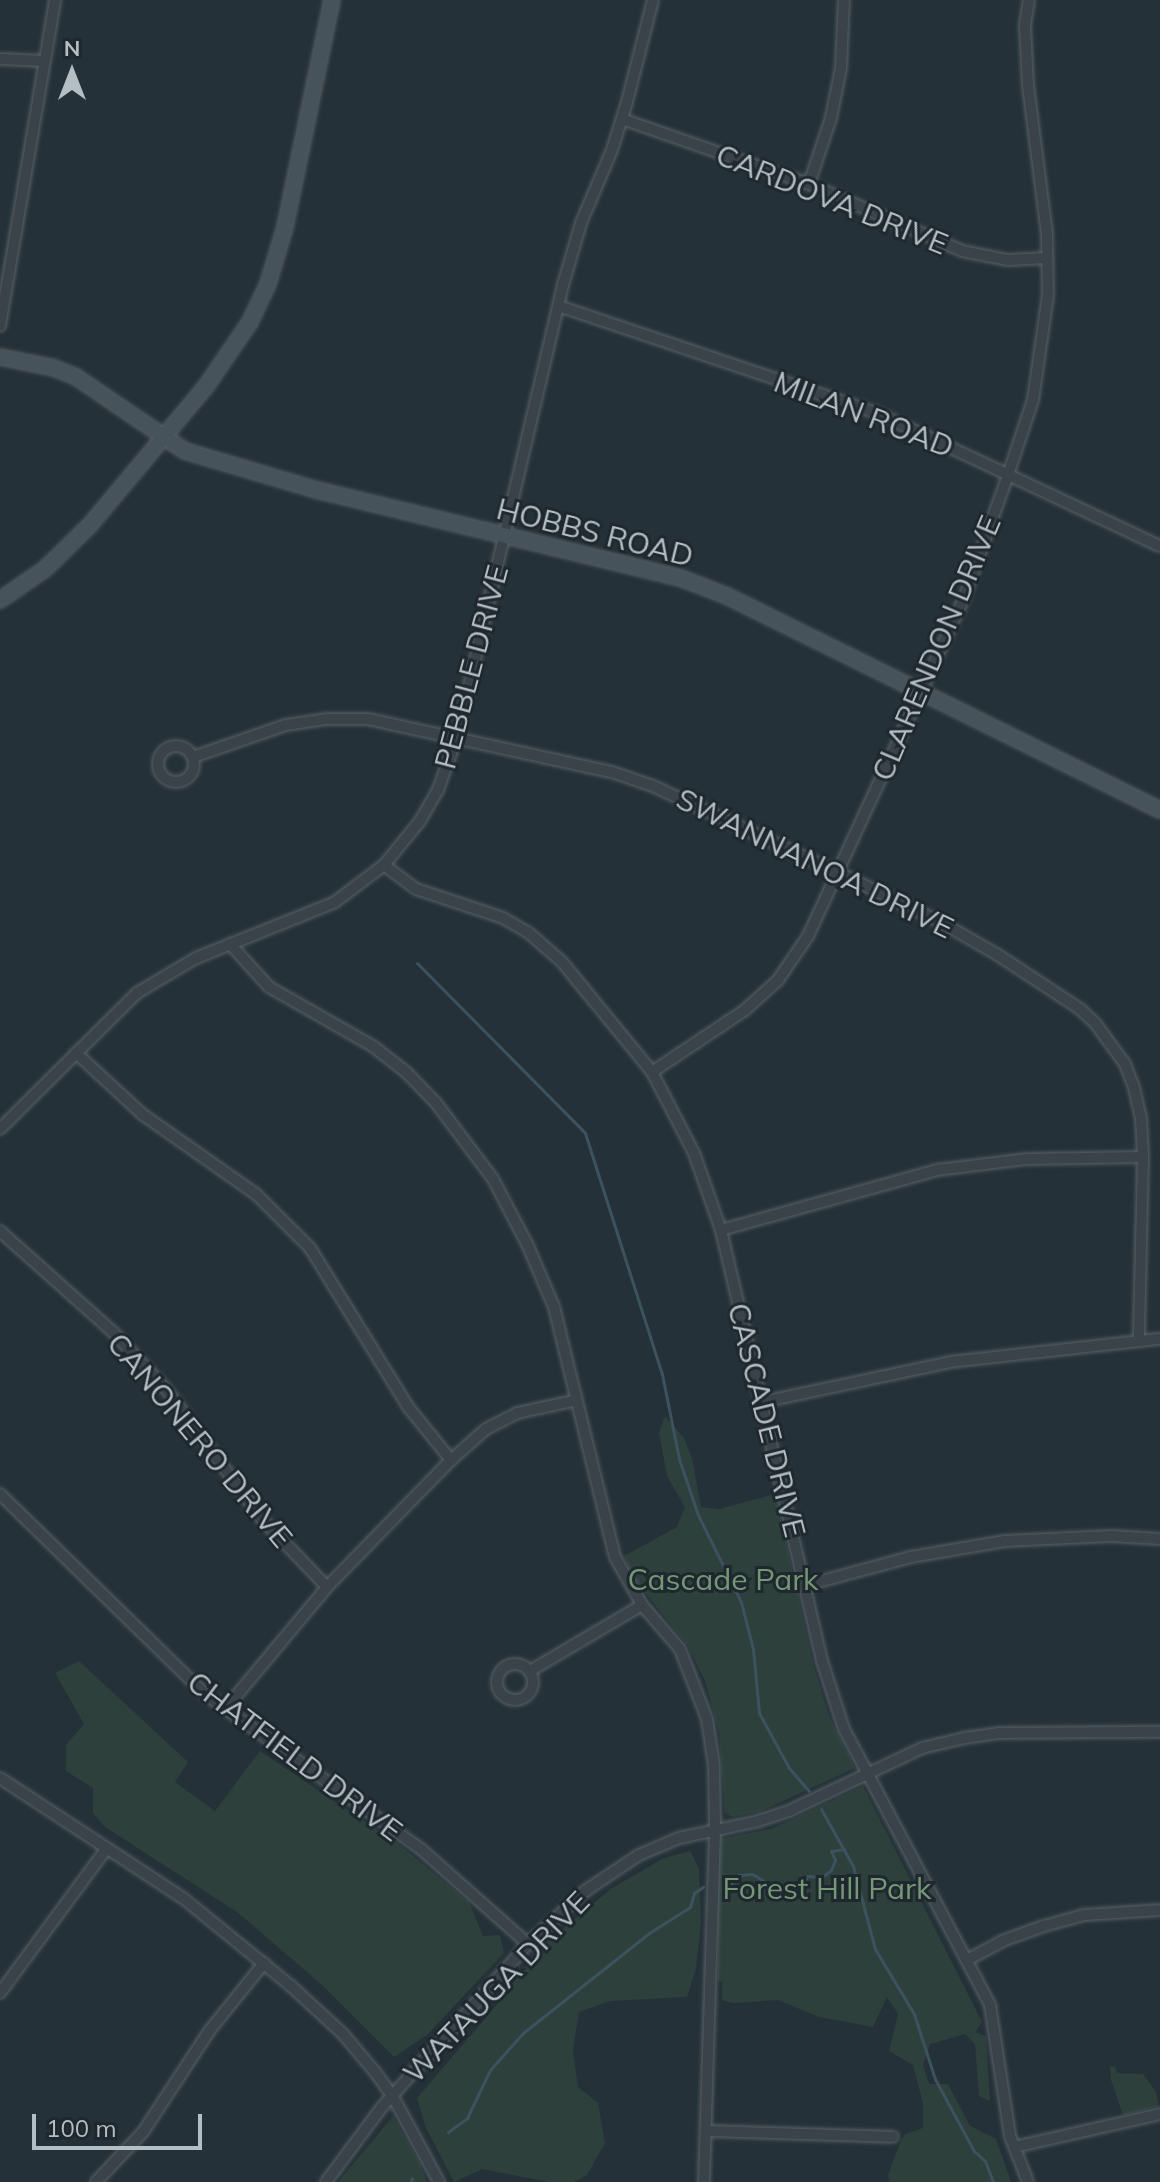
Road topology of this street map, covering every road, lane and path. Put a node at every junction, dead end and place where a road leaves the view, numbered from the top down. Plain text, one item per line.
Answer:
1 (55, 0) edge
2 (332, 0) edge
3 (653, 0) edge
4 (844, 0) edge
5 (1029, 0) edge
6 (0, 59) edge
7 (43, 61) junction
8 (622, 119) junction
9 (809, 184) junction
10 (1046, 258) junction
11 (559, 306) junction
12 (0, 326) edge
13 (0, 357) edge
14 (163, 438) junction
15 (1009, 472) junction
16 (505, 535) junction
17 (1160, 546) edge
18 (0, 600) edge
19 (921, 689) junction
20 (457, 737) junction
21 (193, 757) dead end
22 (1160, 810) edge
23 (384, 865) junction
24 (837, 872) junction
25 (230, 944) junction
26 (76, 1053) junction
27 (652, 1072) junction
28 (0, 1129) edge
29 (1143, 1157) junction
30 (721, 1230) junction
31 (0, 1231) edge
32 (1160, 1339) edge
33 (1139, 1340) junction
34 (577, 1400) junction
35 (762, 1402) junction
36 (451, 1460) junction
37 (0, 1494) edge
38 (1160, 1539) edge
39 (807, 1585) junction
40 (327, 1587) junction
41 (642, 1605) junction
42 (530, 1671) dead end
43 (226, 1708) junction
44 (1160, 1732) edge
45 (867, 1774) junction
46 (0, 1778) edge
47 (715, 1831) junction
48 (106, 1849) junction
49 (1160, 1910) edge
50 (528, 1944) junction
51 (967, 1960) junction
52 (264, 1963) junction
53 (0, 1993) edge
54 (392, 2095) junction
55 (1160, 2114) edge
56 (706, 2131) junction
57 (893, 2137) dead end
58 (1014, 2147) junction
59 (96, 2182) edge
60 (326, 2182) edge
61 (439, 2182) edge
62 (704, 2182) edge
63 (1028, 2182) edge

1 - 7 street
2 - 14 street
3 - 8 street, PEBBLE DRIVE
4 - 9 street
5 - 10 street, CLARENDON DRIVE
6 - 7 street
7 - 12 street
8 - 9 street, CARDOVA DRIVE
8 - 11 street, PEBBLE DRIVE
9 - 10 street, CARDOVA DRIVE
10 - 15 street, CLARENDON DRIVE
11 - 15 street, MILAN ROAD
11 - 16 street, PEBBLE DRIVE
13 - 14 street, HOBBS ROAD
14 - 16 street, HOBBS ROAD
14 - 18 street
15 - 17 street, MILAN ROAD
15 - 19 street, CLARENDON DRIVE
16 - 19 street, HOBBS ROAD
16 - 20 street, PEBBLE DRIVE
19 - 22 street, HOBBS ROAD
19 - 24 street, CLARENDON DRIVE
20 - 21 street, SWANNANOA DRIVE
20 - 23 street, PEBBLE DRIVE
20 - 24 street, SWANNANOA DRIVE
23 - 25 street, PEBBLE DRIVE
23 - 27 street, CASCADE DRIVE
24 - 27 street, CLARENDON DRIVE
24 - 29 street, SWANNANOA DRIVE
25 - 26 street, PEBBLE DRIVE
25 - 34 street
26 - 28 street, PEBBLE DRIVE
26 - 36 street
27 - 30 street, CASCADE DRIVE
29 - 30 street
29 - 33 street, SWANNANOA DRIVE
30 - 35 street, CASCADE DRIVE
31 - 40 street, CANONERO DRIVE
32 - 33 street
33 - 35 street
34 - 36 street
34 - 41 street
35 - 39 street, CASCADE DRIVE
36 - 40 street
37 - 43 street, CHATFIELD DRIVE
38 - 39 street
39 - 45 street, CASCADE DRIVE
40 - 43 street
41 - 42 street
41 - 47 street
43 - 50 street, CHATFIELD DRIVE
44 - 45 street, WATAUGA DRIVE
45 - 47 street, WATAUGA DRIVE
45 - 51 street, CASCADE DRIVE
46 - 48 street
47 - 50 street, WATAUGA DRIVE
47 - 56 street
48 - 52 street
48 - 53 street
49 - 51 street
50 - 54 street, WATAUGA DRIVE
51 - 58 street, CASCADE DRIVE
52 - 54 street
52 - 59 street
54 - 60 street, WATAUGA DRIVE
54 - 61 street
55 - 58 street
56 - 57 street
56 - 62 street
58 - 63 street, CASCADE DRIVE

